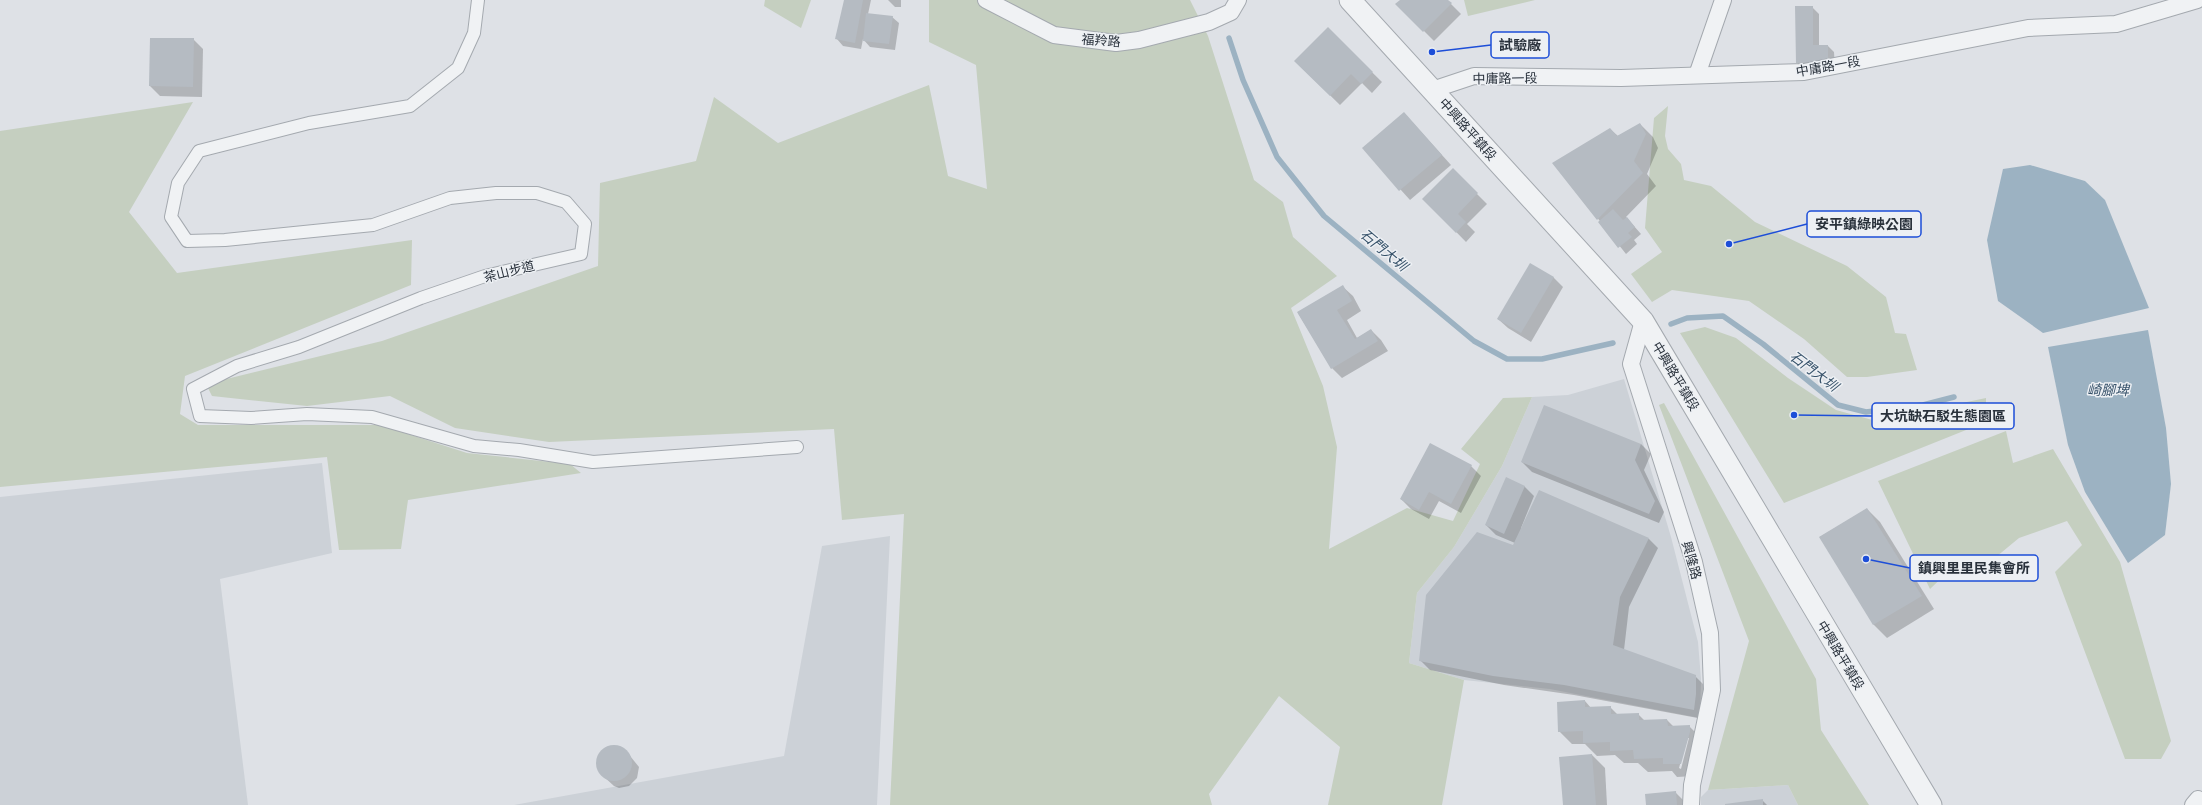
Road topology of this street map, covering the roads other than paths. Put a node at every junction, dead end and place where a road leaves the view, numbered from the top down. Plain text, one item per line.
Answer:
1 (478, 0) edge
2 (986, 0) edge
3 (1238, 0) edge
4 (1350, 0) edge
5 (1724, 0) edge
6 (2197, 0) edge
7 (1697, 75) junction
8 (1432, 90) junction
9 (1643, 321) junction
10 (797, 447) dead end
11 (1691, 805) edge
12 (1931, 805) edge

1 - 10 street, 茶山步道
2 - 3 street, 福羚路
4 - 8 street, 中興路平鎮段
5 - 7 street
6 - 7 street, 中庸路一段
7 - 8 street, 中庸路一段
8 - 9 street, 中興路平鎮段
9 - 11 street, 興隆路
9 - 12 street, 中興路平鎮段

